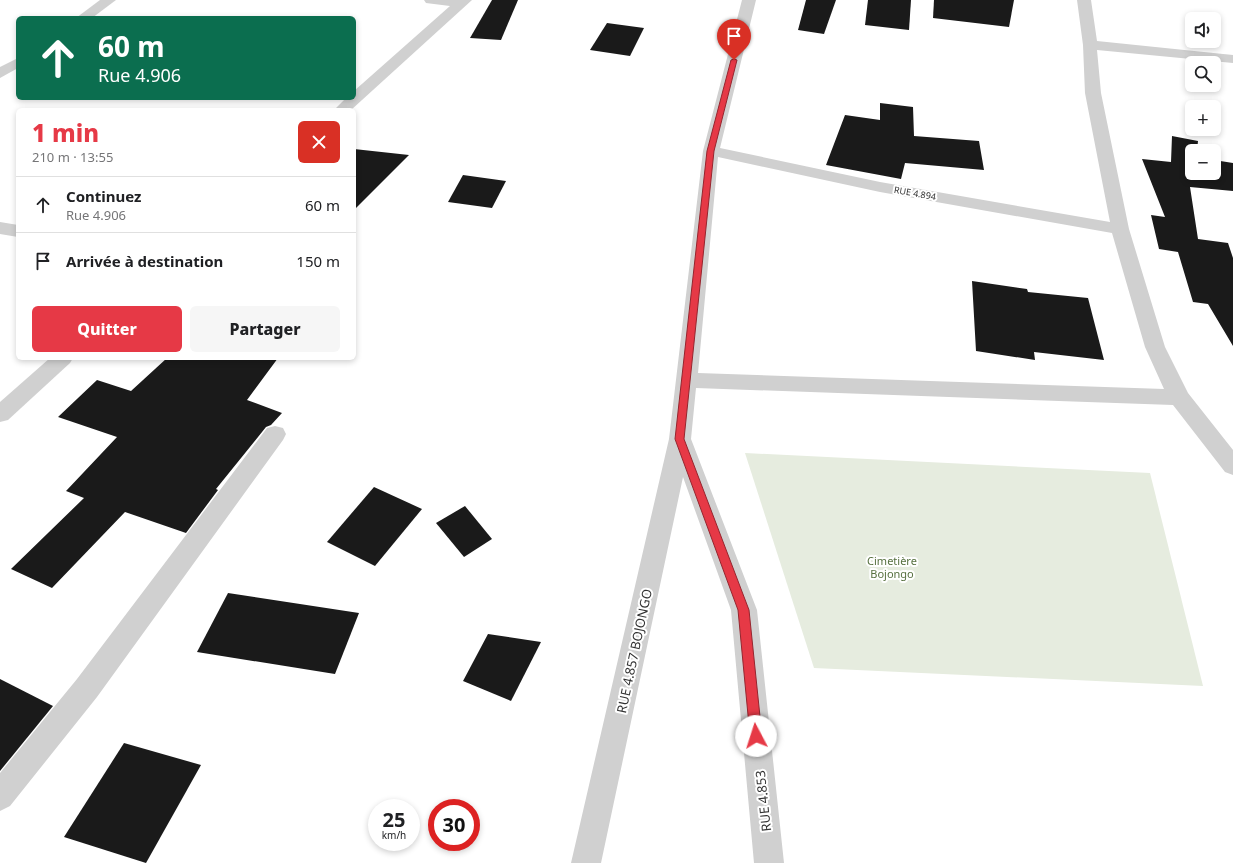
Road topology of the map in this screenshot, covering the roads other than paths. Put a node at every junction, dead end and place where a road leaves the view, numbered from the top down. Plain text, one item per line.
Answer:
1 (109, 0) edge
2 (431, 0) edge
3 (749, 0) edge
4 (1084, 0) edge
5 (463, 2) edge
6 (86, 16) edge
7 (1090, 45) junction
8 (1233, 59) edge
9 (16, 63) edge
10 (0, 74) edge
11 (356, 98) edge
12 (353, 100) edge
13 (344, 108) edge
14 (711, 151) junction
15 (0, 228) edge
16 (1120, 229) junction
17 (16, 231) edge
18 (61, 360) edge
19 (685, 380) junction
20 (1179, 397) junction
21 (0, 414) edge
22 (276, 434) dead end
23 (680, 439) junction
24 (1233, 466) edge
25 (0, 796) edge
26 (586, 863) edge
27 (769, 863) edge

1 - 6 street
2 - 5 street
3 - 14 street, RUE 4.857 BOJONGO
4 - 7 street
5 - 11 street
7 - 8 street
7 - 16 street
9 - 10 street
12 - 13 street
14 - 16 street, RUE 4.894
14 - 19 street, RUE 4.857 BOJONGO
15 - 17 street
16 - 20 street
18 - 21 street
19 - 20 street
19 - 23 street, RUE 4.857 BOJONGO
20 - 24 street
22 - 25 street
23 - 26 street, RUE 4.857 BOJONGO
23 - 27 street, RUE 4.853

